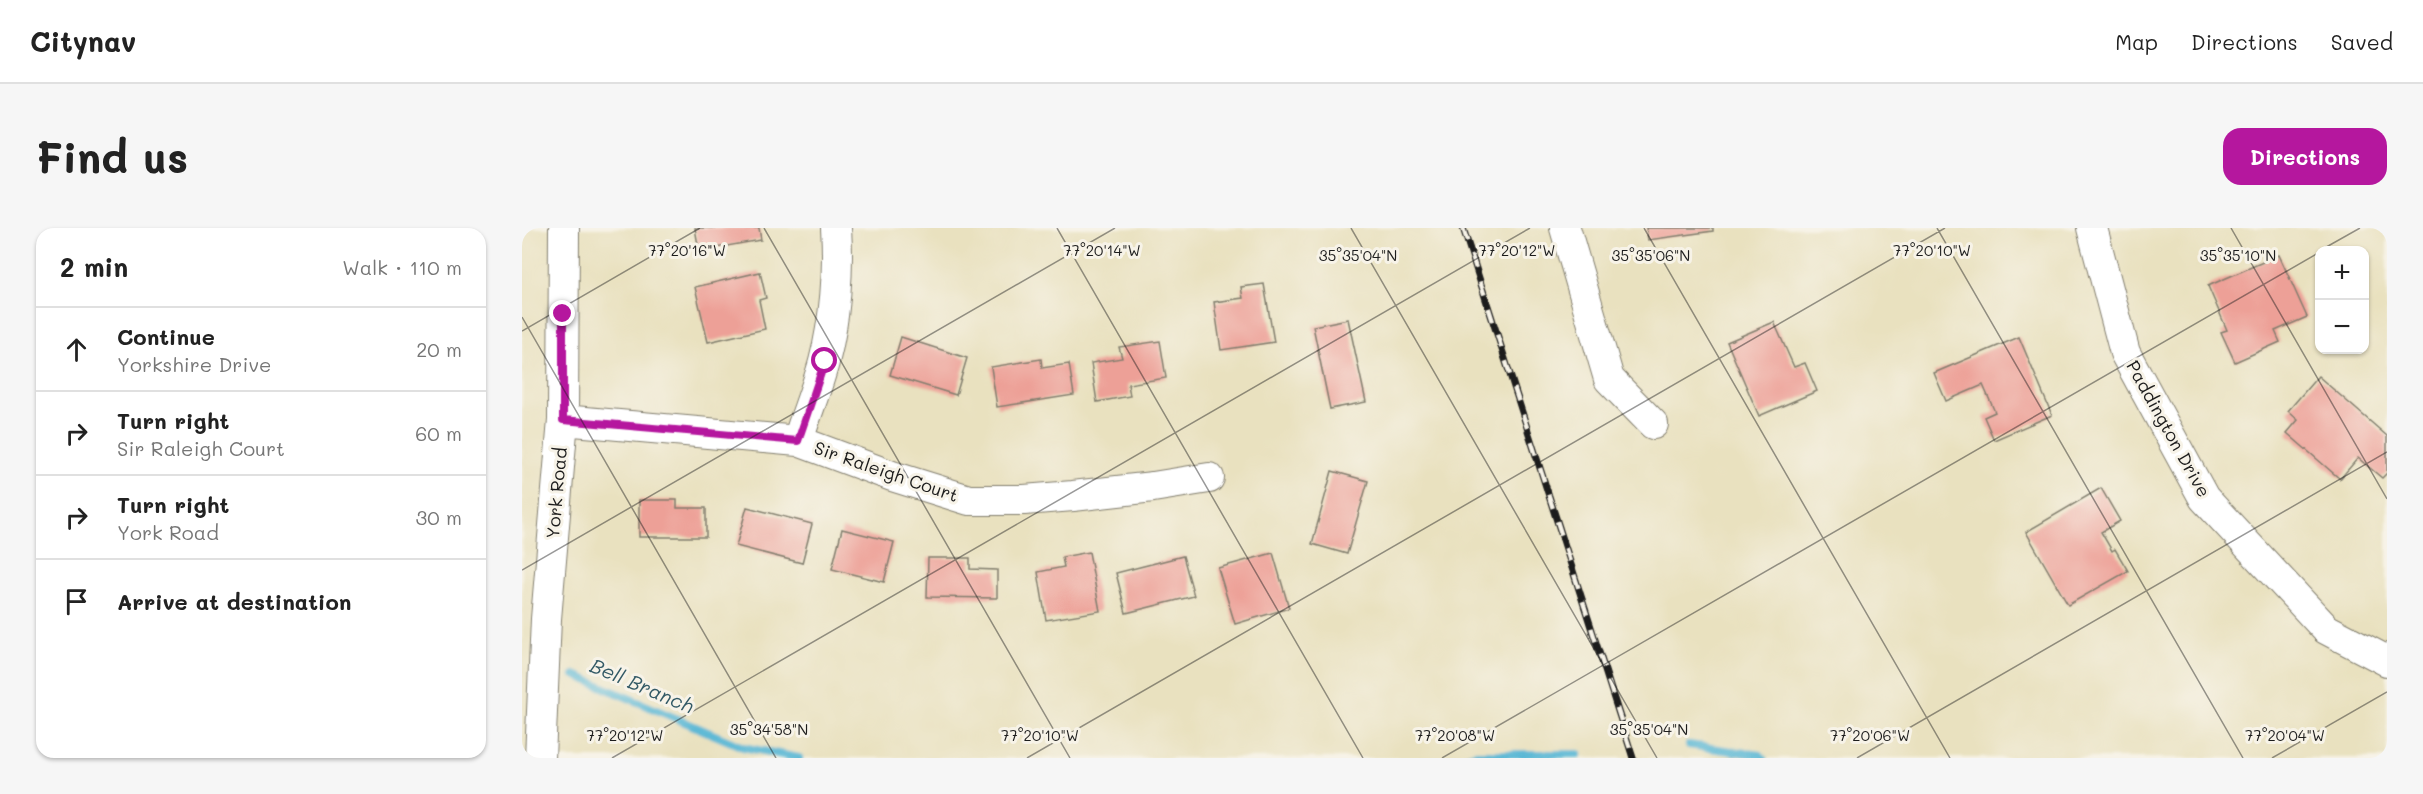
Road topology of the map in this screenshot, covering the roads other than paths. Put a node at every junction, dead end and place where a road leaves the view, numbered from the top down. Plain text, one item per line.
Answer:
1 (564, 228) edge
2 (836, 228) edge
3 (1564, 228) edge
4 (2092, 228) edge
5 (563, 420) junction
6 (1653, 424) dead end
7 (798, 441) junction
8 (1209, 478) dead end
9 (2387, 661) edge
10 (540, 758) edge

1 - 5 street, York Road
2 - 7 street
3 - 6 street
4 - 9 street, Paddington Drive
5 - 7 street, Sir Raleigh Court
5 - 10 street, York Road
7 - 8 street, Sir Raleigh Court

